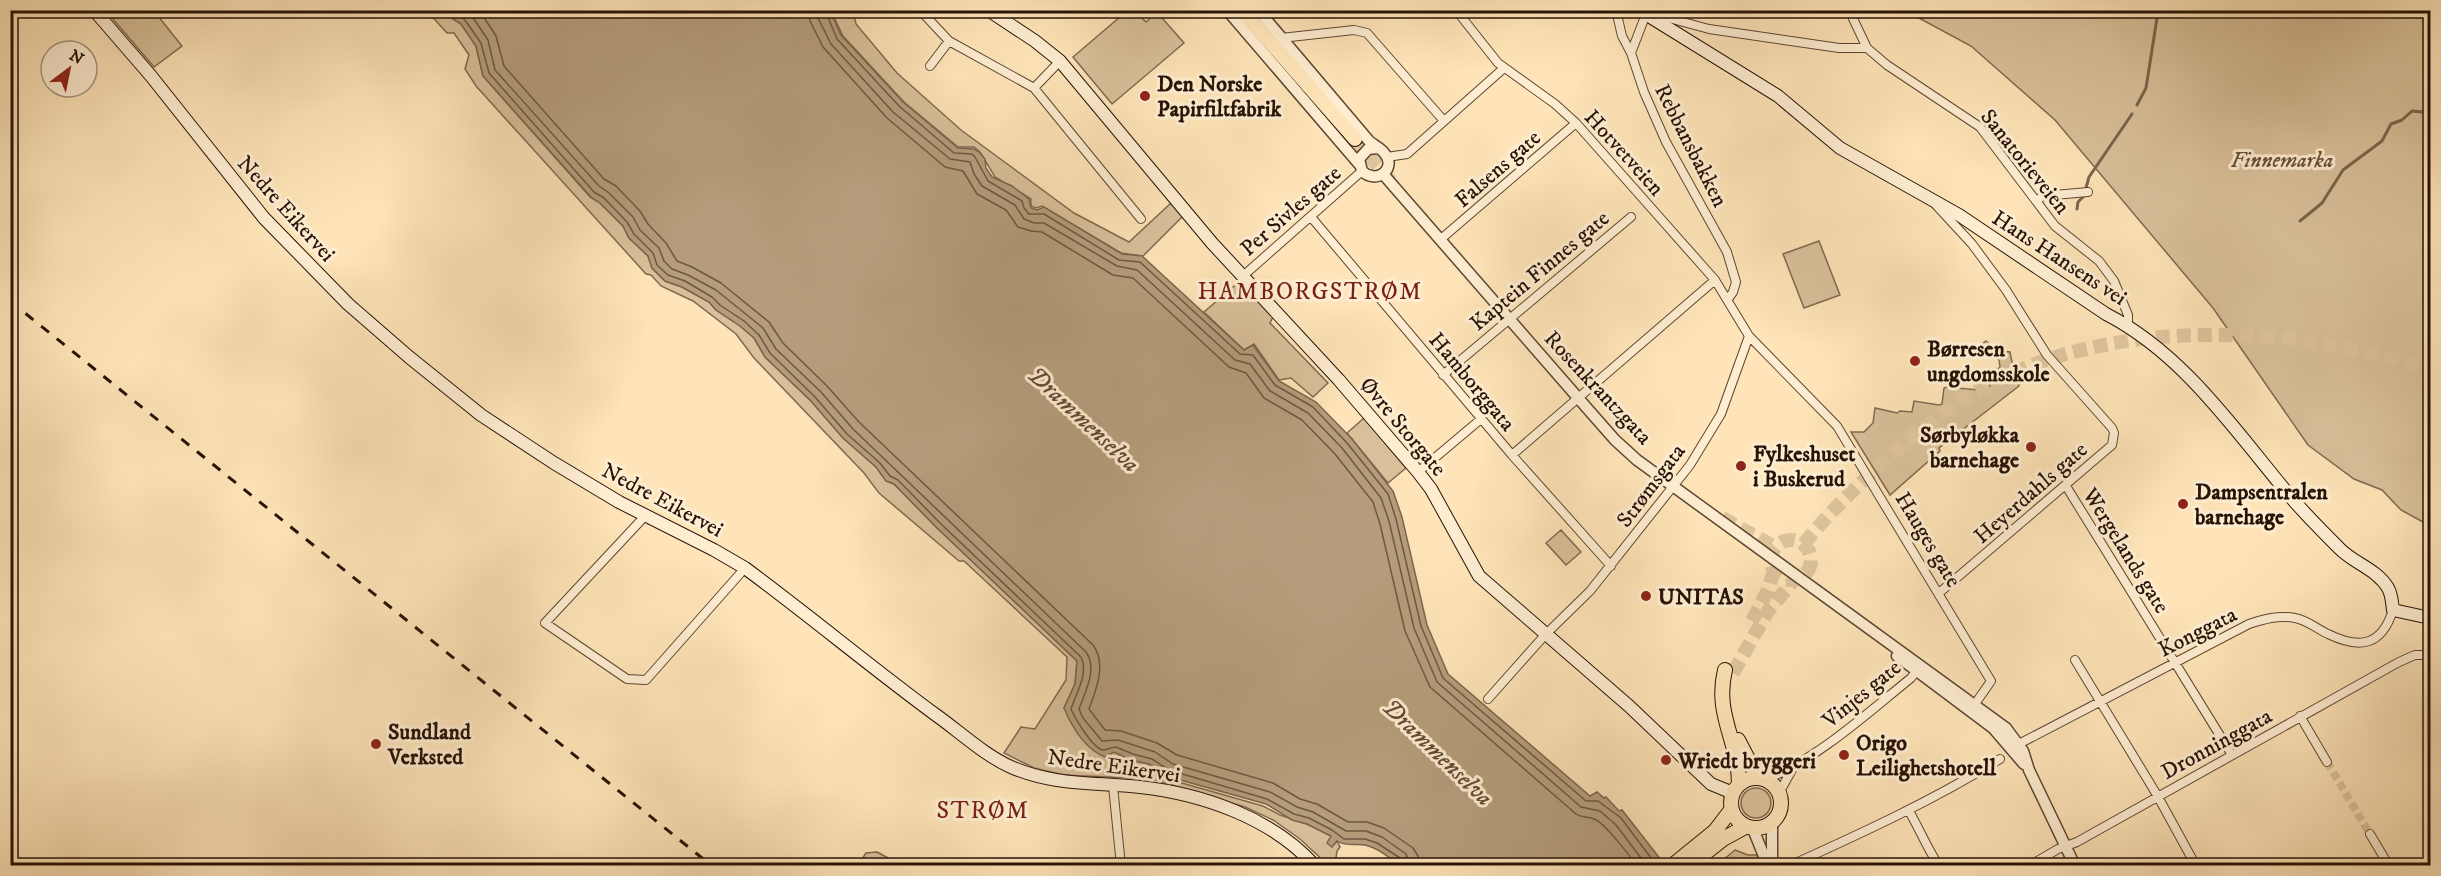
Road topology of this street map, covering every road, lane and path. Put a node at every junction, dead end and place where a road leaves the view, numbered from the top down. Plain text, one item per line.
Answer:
1 (94, 10) edge
2 (920, 10) edge
3 (988, 10) edge
4 (1227, 10) edge
5 (1456, 10) edge
6 (1616, 10) edge
7 (1849, 10) edge
8 (1248, 12) edge
9 (1642, 12) edge
10 (1281, 38) junction
11 (949, 41) junction
12 (1867, 48) junction
13 (1631, 53) junction
14 (1060, 61) junction
15 (930, 66) dead end
16 (1504, 68) junction
17 (1034, 88) junction
18 (1444, 120) junction
19 (1576, 123) junction
20 (1355, 140) tunnel mouth
21 (1378, 148) junction
22 (1388, 158) junction
23 (1360, 167) junction
24 (1383, 174) junction
25 (2088, 192) dead end
26 (1931, 199) junction
27 (2036, 201) junction
28 (1311, 217) junction
29 (1631, 217) dead end
30 (1141, 219) dead end
31 (1442, 239) junction
32 (1243, 276) junction
33 (1715, 280) junction
34 (1728, 298) junction
35 (1510, 319) junction
36 (2128, 326) junction
37 (1749, 336) junction
38 (1443, 375) junction
39 (1578, 399) junction
40 (1481, 419) junction
41 (1512, 455) junction
42 (1418, 472) junction
43 (2067, 486) junction
44 (1673, 487) junction
45 (645, 516) junction
46 (1611, 566) junction
47 (745, 568) junction
48 (1939, 593) junction
49 (2393, 610) junction
50 (2430, 618) edge
51 (1545, 635) junction
52 (2421, 655) dead end
53 (2076, 660) dead end
54 (2175, 662) junction
55 (1919, 668) junction
56 (1488, 699) dead end
57 (2101, 701) junction
58 (1972, 707) junction
59 (2300, 716) junction
60 (2015, 746) junction
61 (2232, 755) junction
62 (2000, 759) dead end
63 (2327, 762) tunnel mouth
64 (1793, 768) junction
65 (1762, 779) junction
66 (1113, 786) junction
67 (1736, 789) junction
68 (1779, 793) junction
69 (2157, 795) junction
70 (1731, 810) junction
71 (1909, 811) junction
72 (1772, 822) junction
73 (1749, 828) junction
74 (2370, 834) tunnel mouth
75 (2067, 847) junction
76 (1680, 864) edge
77 (1313, 865) edge
78 (1121, 866) edge
79 (1770, 866) edge
80 (1789, 866) edge
81 (1939, 866) edge
82 (2029, 866) edge
83 (2075, 866) edge
84 (2196, 866) edge
85 (2389, 866) edge

1 - 45 main road, Nedre Eikervei
2 - 11 street
3 - 14 main road, Øvre Storgate
4 - 23 street
5 - 16 street, Hotvetveien
6 - 13 street, Rebbansbakken
7 - 12 street, Sanatorieveien
8 - 10 street
8 - 20 main road
9 - 12 street
9 - 13 street
9 - 26 main road, Hans Hansens vei
10 - 18 street
10 - 21 street
11 - 15 street
11 - 17 street
12 - 27 street, Sanatorieveien
13 - 34 street, Rebbansbakken
14 - 17 street
14 - 32 main road, Øvre Storgate
16 - 18 street
16 - 19 street, Hotvetveien
17 - 30 street
18 - 22 street
19 - 31 street, Falsens gate
19 - 33 street, Hotvetveien
21 - 22 street
21 - 23 street
22 - 24 street
23 - 24 street
23 - 28 street, Per Sivles gate
24 - 31 street, Rosenkrantzgata
25 - 27 street
26 - 36 main road, Hans Hansens vei
26 - 43 street, Heyerdahls gate
27 - 36 street, Sanatorieveien
28 - 32 street, Per Sivles gate
28 - 38 street, Hamborggata
29 - 35 street, Kaptein Finnes gate
31 - 35 street, Rosenkrantzgata
32 - 42 main road, Øvre Storgate
33 - 34 street, Hotvetveien
33 - 39 street
34 - 37 street, Hotvetveien
35 - 38 street, Kaptein Finnes gate
35 - 39 street, Rosenkrantzgata
36 - 49 main road, Hans Hansens vei
37 - 44 street, Strømsgata
37 - 48 street, Hauges gate
38 - 40 street, Hamborggata
39 - 41 street
39 - 44 street, Rosenkrantzgata
40 - 41 street, Hamborggata
40 - 42 street
41 - 46 street, Hamborggata
42 - 51 main road, Øvre Storgate
43 - 48 street, Heyerdahls gate
43 - 54 street, Wergelands gate
44 - 46 street, Strømsgata
44 - 55 street, Rosenkrantzgata
45 - 47 main road, Nedre Eikervei
45 - 47 street
46 - 51 street, Strømsgata
47 - 66 main road, Nedre Eikervei
48 - 58 street, Hauges gate
49 - 50 main road
49 - 54 street, Konggata
51 - 56 street, Strømsgata
51 - 67 main road, Øvre Storgate
52 - 59 street, Dronninggata
53 - 57 street
54 - 57 street, Konggata
54 - 61 street, Wergelands gate
55 - 58 street, Rosenkrantzgata
55 - 64 street, Vinjes gate
57 - 60 street, Konggata
57 - 69 street
58 - 60 street
59 - 61 street, Dronninggata
59 - 63 street
60 - 75 street
61 - 69 street, Dronninggata
62 - 71 street
64 - 65 street, Vinjes gate
64 - 68 street, Vinjes gate
65 - 67 main road
65 - 67 main road
65 - 68 main road
66 - 77 main road, Nedre Eikervei
66 - 78 street
67 - 70 main road
68 - 72 main road
69 - 75 street, Dronninggata
69 - 84 street
70 - 73 main road
70 - 76 main road
71 - 80 street
71 - 81 street
72 - 73 main road
72 - 79 street
73 - 76 main road
73 - 79 street
74 - 85 street
75 - 82 street, Dronninggata
75 - 83 street

